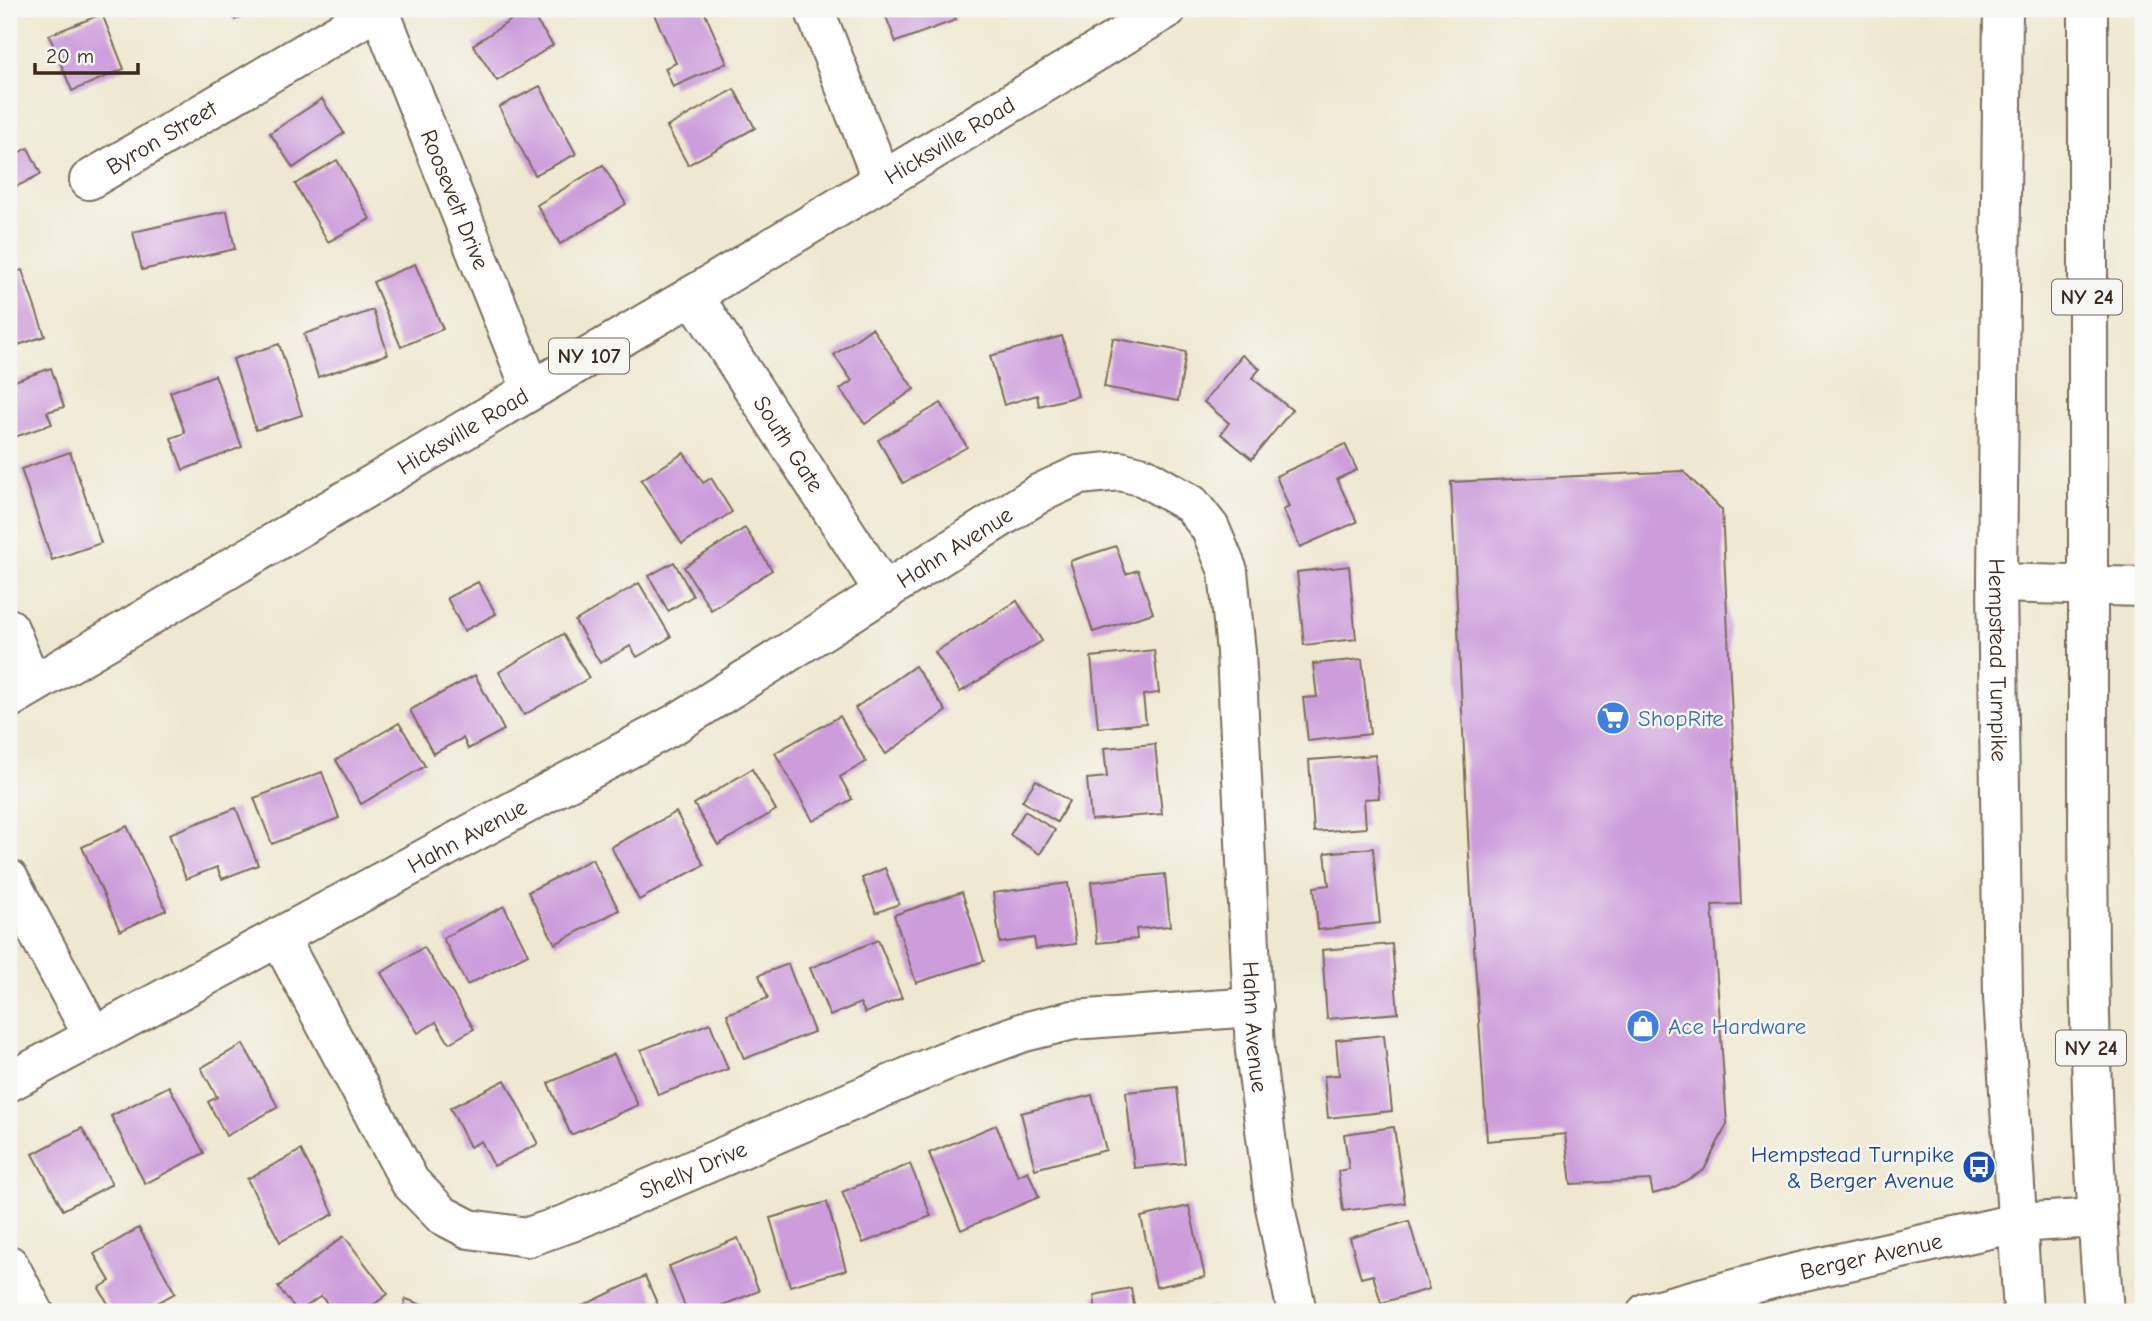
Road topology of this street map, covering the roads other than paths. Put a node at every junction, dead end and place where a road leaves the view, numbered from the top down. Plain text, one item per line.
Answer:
1 (379, 9) edge
2 (814, 9) edge
3 (1167, 9) edge
4 (2003, 9) edge
5 (2088, 9) edge
6 (89, 180) dead end
7 (881, 180) junction
8 (693, 295) junction
9 (531, 390) junction
10 (1997, 583) junction
11 (2087, 585) junction
12 (2143, 587) edge
13 (885, 593) junction
14 (9, 628) edge
15 (20, 692) edge
16 (9, 879) edge
17 (279, 937) junction
18 (1254, 1006) junction
19 (93, 1036) junction
20 (9, 1082) edge
21 (2097, 1218) junction
22 (2016, 1223) junction
23 (9, 1265) edge
24 (34, 1312) edge
25 (1297, 1312) edge
26 (1647, 1312) edge
27 (2023, 1312) edge
28 (2104, 1312) edge

1 - 6 street, Byron Street
1 - 9 street, Roosevelt Drive
2 - 7 street
3 - 7 street, Hicksville Road / NY 107
4 - 10 street, Hempstead Turnpike
5 - 11 street, NY 24
7 - 8 street, Hicksville Road / NY 107
8 - 9 street, Hicksville Road / NY 107
8 - 13 street, South Gate
9 - 15 street, Hicksville Road / NY 107
10 - 11 street
10 - 22 street, Hempstead Turnpike
11 - 12 street
11 - 21 street, NY 24
13 - 17 street, Hahn Avenue
13 - 18 street, Hahn Avenue
14 - 15 street
16 - 19 street
17 - 18 street, Shelly Drive
17 - 19 street, Hahn Avenue
18 - 25 street, Hahn Avenue
19 - 20 street, Hahn Avenue
21 - 22 street, Berger Avenue
21 - 28 street, NY 24
22 - 26 street, Berger Avenue
22 - 27 street, Hempstead Turnpike
23 - 24 street

